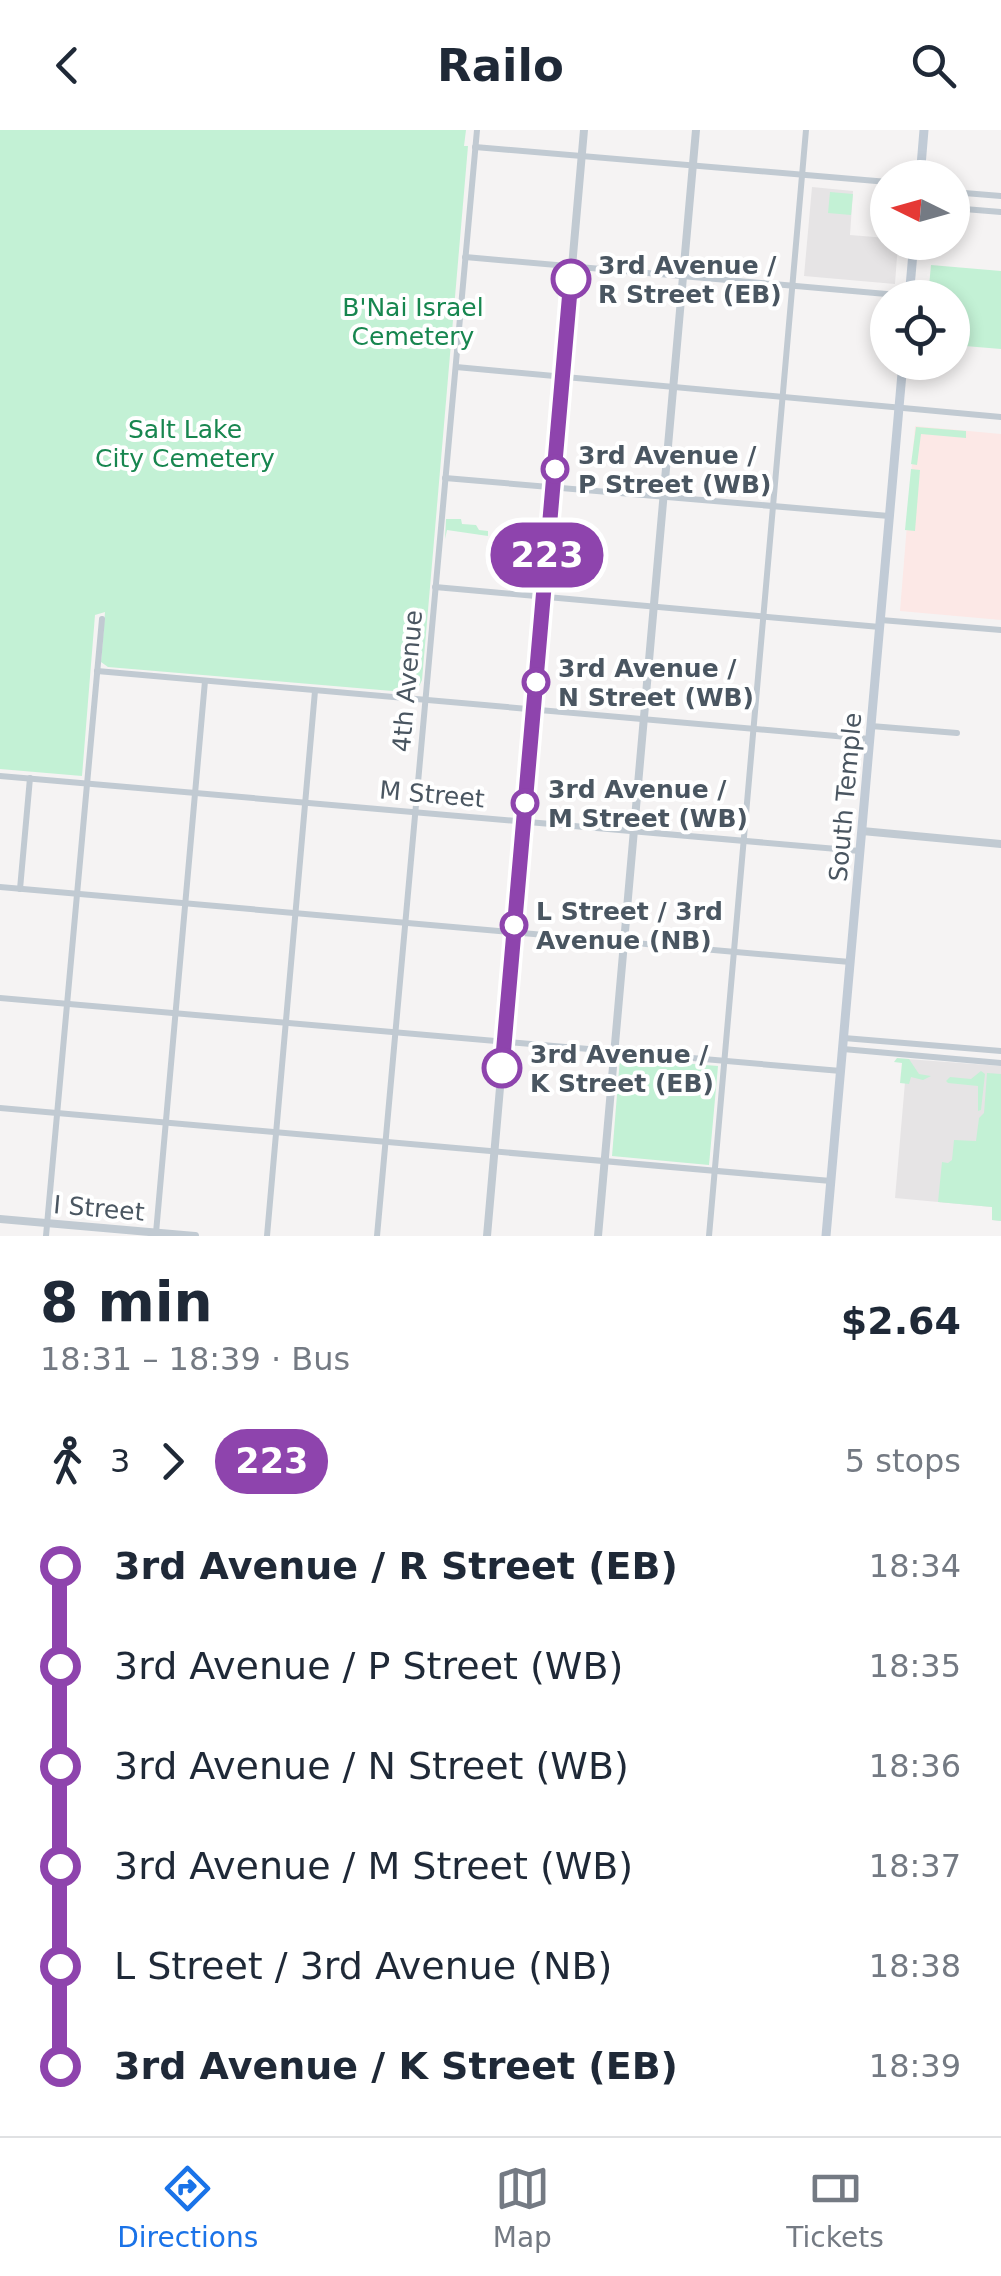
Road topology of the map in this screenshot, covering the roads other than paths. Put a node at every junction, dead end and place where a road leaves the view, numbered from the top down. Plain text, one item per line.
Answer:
1 (477, 130) edge
2 (584, 130) edge
3 (696, 130) edge
4 (806, 130) edge
5 (924, 130) edge
6 (475, 147) junction
7 (582, 156) junction
8 (922, 160) edge
9 (693, 166) junction
10 (802, 176) junction
11 (870, 181) edge
12 (970, 193) edge
13 (1001, 196) edge
14 (970, 209) edge
15 (1001, 212) edge
16 (465, 257) junction
17 (572, 266) junction
18 (683, 276) junction
19 (793, 285) junction
20 (870, 293) edge
21 (456, 367) junction
22 (563, 376) junction
23 (902, 380) edge
24 (673, 386) junction
25 (783, 396) junction
26 (900, 406) junction
27 (1001, 417) edge
28 (445, 478) junction
29 (553, 487) junction
30 (664, 497) junction
31 (774, 506) junction
32 (890, 516) junction
33 (435, 588) junction
34 (544, 598) junction
35 (654, 606) junction
36 (764, 616) junction
37 (102, 619) dead end
38 (881, 623) junction
39 (1001, 630) edge
40 (97, 671) junction
41 (205, 681) junction
42 (316, 690) junction
43 (425, 700) junction
44 (534, 710) junction
45 (644, 719) junction
46 (872, 726) junction
47 (754, 729) junction
48 (957, 733) dead end
49 (870, 739) junction
50 (0, 776) edge
51 (30, 778) junction
52 (86, 783) junction
53 (196, 793) junction
54 (306, 803) junction
55 (415, 813) junction
56 (524, 822) junction
57 (634, 832) junction
58 (862, 832) junction
59 (744, 841) junction
60 (1001, 844) edge
61 (860, 851) junction
62 (0, 887) edge
63 (20, 889) junction
64 (77, 894) junction
65 (186, 903) junction
66 (296, 913) junction
67 (405, 923) junction
68 (514, 932) junction
69 (624, 942) junction
70 (735, 952) junction
71 (850, 962) junction
72 (0, 998) edge
73 (67, 1004) junction
74 (176, 1013) junction
75 (286, 1023) junction
76 (396, 1032) junction
77 (504, 1042) junction
78 (843, 1043) junction
79 (919, 1044) junction
80 (981, 1050) junction
81 (1001, 1051) edge
82 (615, 1052) junction
83 (918, 1055) junction
84 (725, 1061) junction
85 (980, 1061) junction
86 (1001, 1062) edge
87 (840, 1071) junction
88 (0, 1108) edge
89 (57, 1113) junction
90 (166, 1123) junction
91 (276, 1132) junction
92 (386, 1142) junction
93 (494, 1152) junction
94 (605, 1161) junction
95 (715, 1171) junction
96 (831, 1181) junction
97 (0, 1219) edge
98 (47, 1223) junction
99 (156, 1234) edge
100 (46, 1236) edge
101 (195, 1236) edge
102 (267, 1236) edge
103 (377, 1236) edge
104 (487, 1236) edge
105 (598, 1236) edge
106 (709, 1236) edge
107 (826, 1236) edge

1 - 6 street, 4th Avenue
2 - 7 street
3 - 9 street
4 - 10 street
5 - 8 main road
6 - 7 street
6 - 16 street, 4th Avenue
7 - 9 street
7 - 17 street
9 - 10 street
9 - 18 street
10 - 11 street
10 - 19 street
12 - 13 street
14 - 15 street
16 - 17 street
16 - 21 street, 4th Avenue
17 - 18 street
17 - 22 street
18 - 19 street
18 - 24 street
19 - 20 street
19 - 25 street
21 - 22 street
21 - 28 street, 4th Avenue
22 - 24 street
22 - 29 street
23 - 26 main road, South Temple
24 - 25 street
24 - 30 street
25 - 26 street
25 - 31 street
26 - 27 street
26 - 32 main road, South Temple
28 - 29 street
28 - 33 street, 4th Avenue
29 - 30 street
29 - 34 street
30 - 31 street
30 - 35 street
31 - 32 street
31 - 36 street
32 - 38 main road, South Temple
33 - 34 street
33 - 43 street, 4th Avenue
34 - 35 street
34 - 44 street
35 - 36 street
35 - 45 street
36 - 38 street
36 - 47 street
37 - 40 street
38 - 39 street
38 - 46 main road, South Temple
40 - 41 street
40 - 52 street
41 - 42 street
41 - 53 street
42 - 43 street
42 - 54 street
43 - 44 street
43 - 55 street, 4th Avenue
44 - 45 street
44 - 56 street
45 - 47 street
45 - 57 street
46 - 48 street
46 - 49 main road, South Temple
47 - 49 street
47 - 59 street
49 - 58 main road, South Temple
50 - 51 street, M Street
51 - 52 street, M Street
51 - 63 street
52 - 53 street, M Street
52 - 64 street
53 - 54 street, M Street
53 - 65 street
54 - 55 street, M Street
54 - 66 street
55 - 56 street, M Street
55 - 67 street, 4th Avenue
56 - 57 street, M Street
56 - 68 street
57 - 59 street, M Street
57 - 69 street
58 - 60 street
58 - 61 main road, South Temple
59 - 61 street, M Street
59 - 70 street
61 - 71 main road, South Temple
62 - 63 street
63 - 64 street
64 - 65 street
64 - 73 street
65 - 66 street
65 - 74 street
66 - 67 street
66 - 75 street
67 - 68 street
67 - 76 street, 4th Avenue
68 - 69 street
68 - 77 street
69 - 70 street
69 - 82 street
70 - 71 street
70 - 84 street
71 - 78 main road, South Temple
72 - 73 street
73 - 74 street
73 - 89 street
74 - 75 street
74 - 90 street
75 - 76 street
75 - 91 street
76 - 77 street
76 - 92 street, 4th Avenue
77 - 82 street
77 - 93 street
78 - 79 street
78 - 83 street
78 - 87 main road, South Temple
79 - 80 street
79 - 83 street
80 - 81 street
80 - 85 street
82 - 84 street
82 - 94 street
83 - 85 street
84 - 87 street
84 - 95 street
85 - 86 street
87 - 96 main road, South Temple
88 - 89 street
89 - 90 street
89 - 98 street
90 - 91 street
90 - 99 street
91 - 92 street
91 - 102 street
92 - 93 street
92 - 103 street, 4th Avenue
93 - 94 street
93 - 104 street
94 - 95 street
94 - 105 street
95 - 96 street
95 - 106 street
96 - 107 main road, South Temple
97 - 98 street, I Street
98 - 99 street, I Street
98 - 100 street
99 - 101 street, I Street

